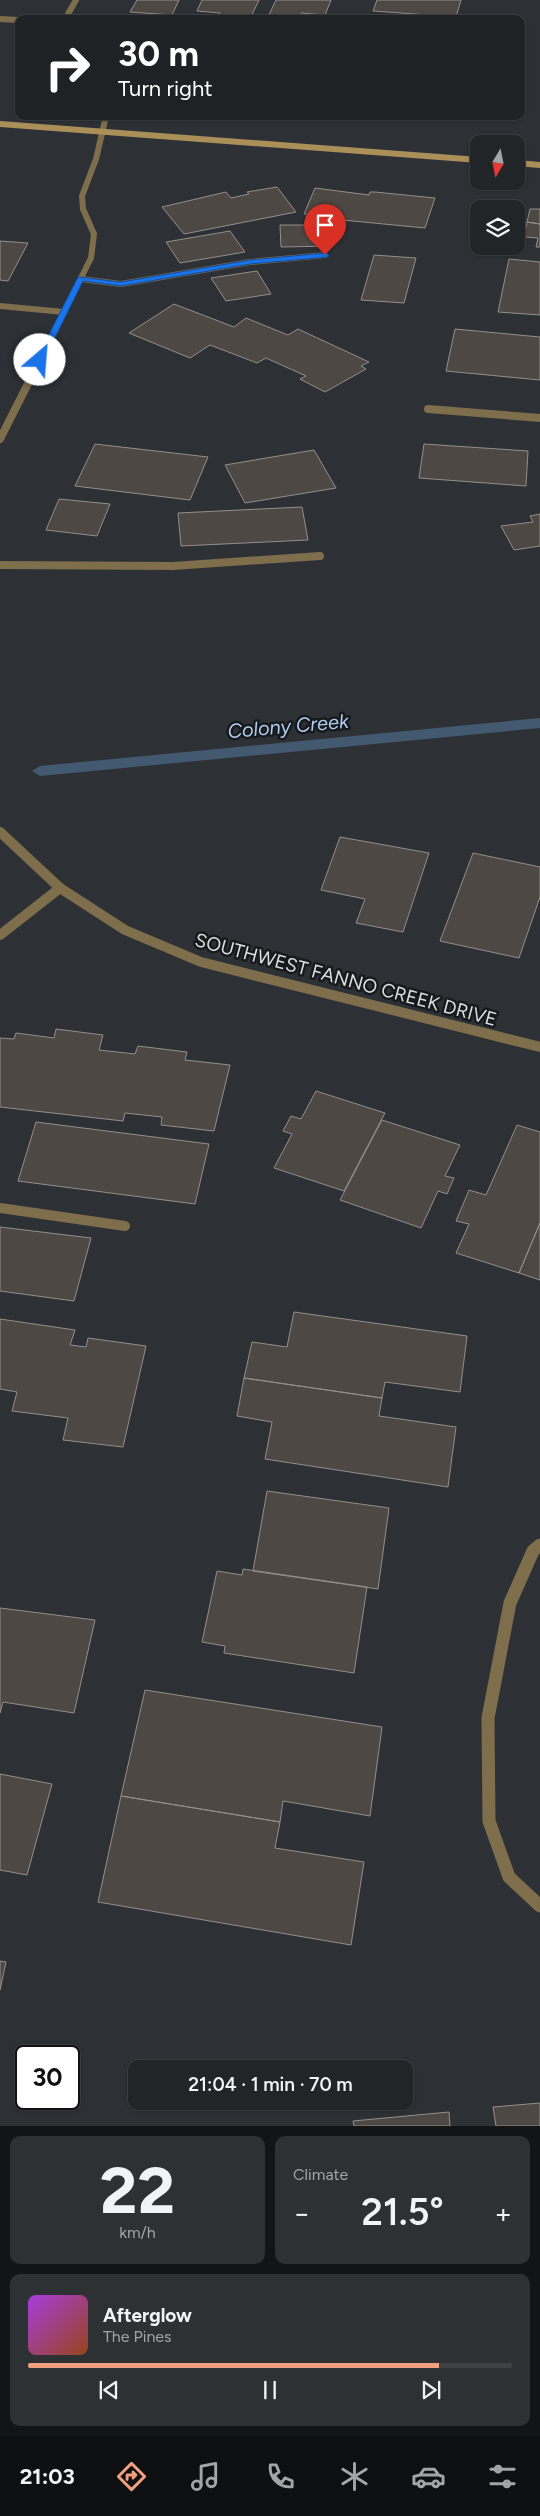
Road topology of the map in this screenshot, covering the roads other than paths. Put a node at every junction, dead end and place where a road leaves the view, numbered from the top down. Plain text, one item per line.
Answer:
1 (76, 0) edge
2 (68, 15) edge
3 (0, 19) edge
4 (15, 20) edge
5 (105, 120) edge
6 (0, 124) edge
7 (101, 131) junction
8 (470, 159) edge
9 (525, 164) edge
10 (540, 165) edge
11 (325, 255) dead end
12 (80, 279) junction
13 (0, 306) edge
14 (64, 312) junction
15 (428, 409) dead end
16 (540, 418) edge
17 (0, 439) edge
18 (320, 556) dead end
19 (0, 565) edge
20 (0, 832) edge
21 (60, 888) junction
22 (0, 935) edge
23 (540, 1048) edge
24 (0, 1208) edge
25 (125, 1226) dead end
26 (540, 1545) edge
27 (540, 1906) edge

1 - 2 street
3 - 4 street
5 - 7 street
6 - 7 main road
7 - 8 main road
7 - 12 street
9 - 10 main road
11 - 12 street
12 - 14 street
13 - 14 street
14 - 17 street
15 - 16 street
18 - 19 street
20 - 21 street, SOUTHWEST FANNO CREEK DRIVE
21 - 22 street
21 - 23 street, SOUTHWEST FANNO CREEK DRIVE
24 - 25 street
26 - 27 street

